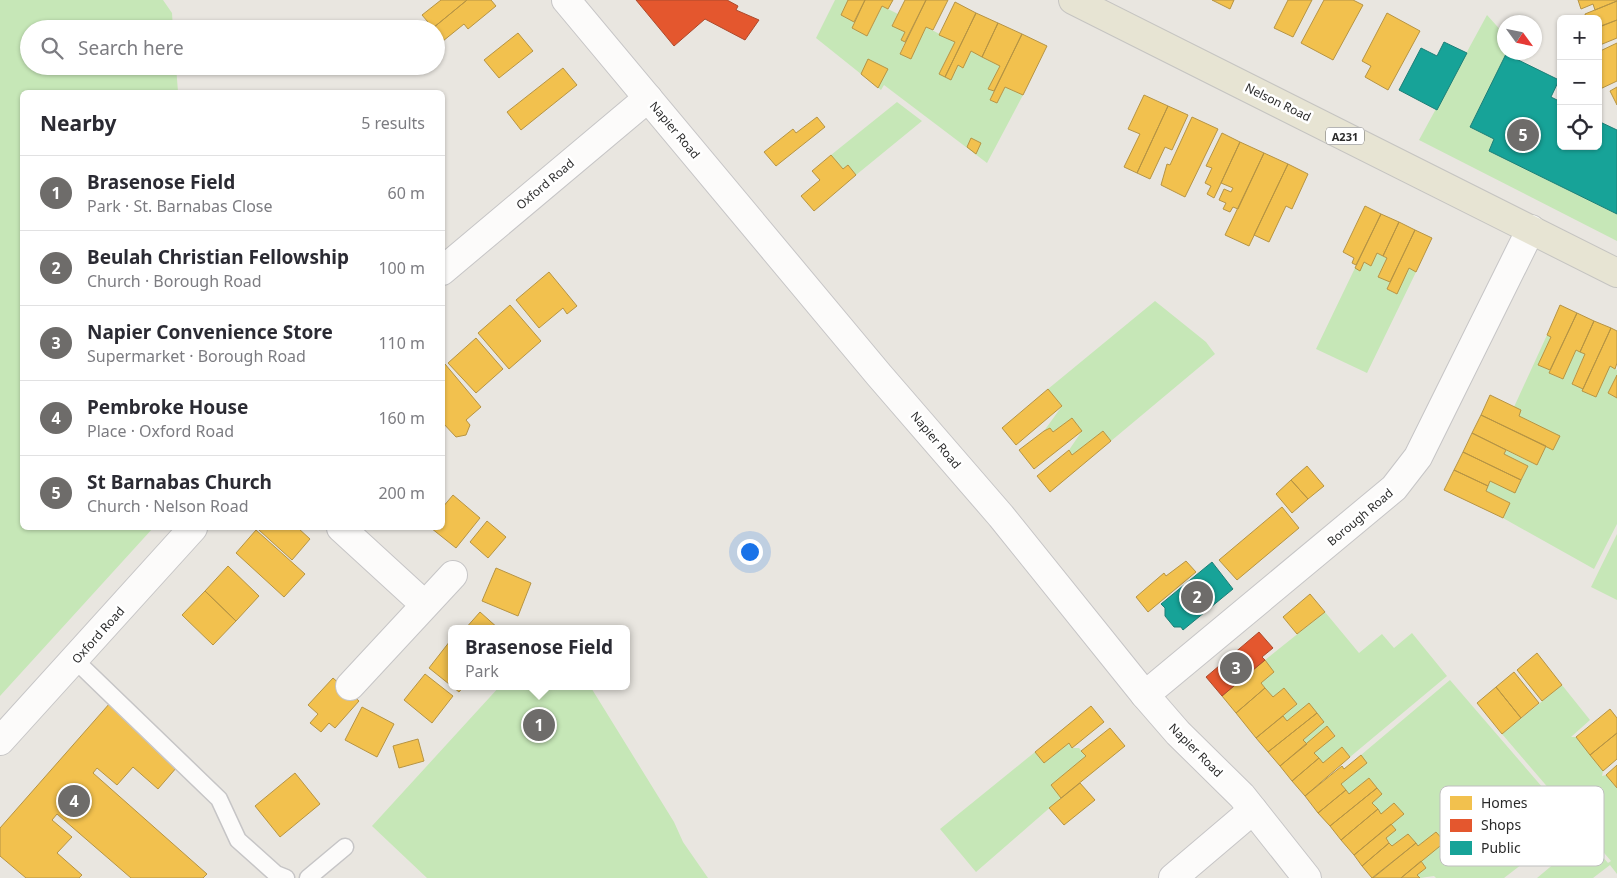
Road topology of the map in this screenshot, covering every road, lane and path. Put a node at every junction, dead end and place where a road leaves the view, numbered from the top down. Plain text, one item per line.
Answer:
1 (566, 0) edge
2 (1073, 0) edge
3 (648, 98) junction
4 (1531, 229) junction
5 (445, 268) edge
6 (1617, 273) edge
7 (191, 530) edge
8 (343, 530) edge
9 (452, 575) dead end
10 (425, 605) junction
11 (75, 660) junction
12 (350, 686) dead end
13 (1145, 695) junction
14 (0, 741) edge
15 (1253, 810) junction
16 (345, 847) dead end
17 (286, 878) edge
18 (308, 878) edge
19 (1173, 878) edge
20 (1307, 878) edge

1 - 3 street, Napier Road
2 - 4 main road, Nelson Road / A231
3 - 5 street, Oxford Road
3 - 13 street, Napier Road
4 - 6 main road, Nelson Road / A231
4 - 13 street, Borough Road
7 - 11 street, Oxford Road
8 - 10 street
9 - 10 street
10 - 12 street
11 - 14 street, Oxford Road
11 - 17 lane
13 - 15 street, Napier Road
15 - 19 street
15 - 20 street, Napier Road
16 - 18 lane

